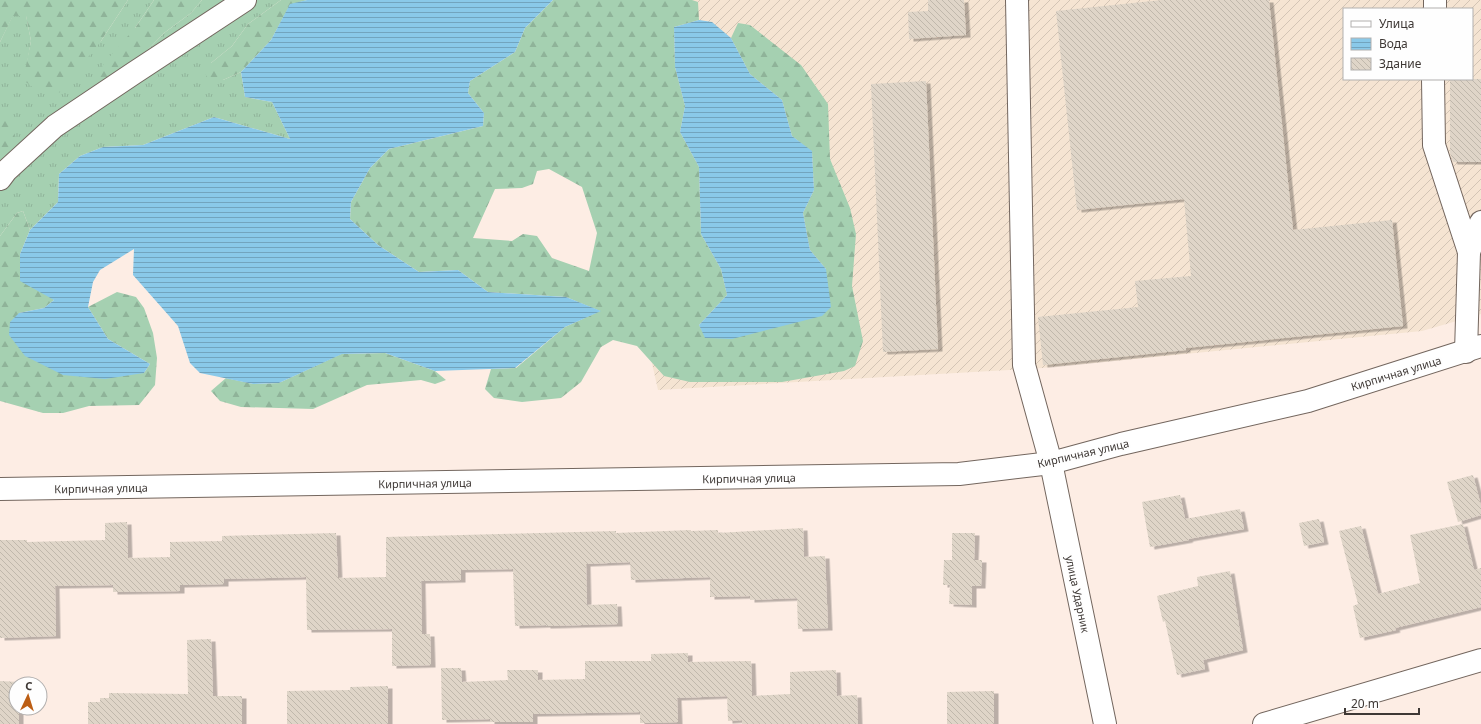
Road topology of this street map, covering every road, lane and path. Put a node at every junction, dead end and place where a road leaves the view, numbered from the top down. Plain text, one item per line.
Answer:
1 (245, 0) edge
2 (1018, 0) edge
3 (1433, 80) edge
4 (0, 179) edge
5 (1481, 222) edge
6 (1469, 252) junction
7 (1474, 349) edge
8 (1051, 463) junction
9 (0, 489) edge
10 (1481, 660) edge
11 (1105, 724) edge
12 (1264, 724) edge

1 - 4 street
2 - 8 street, улица Ударник
3 - 6 street
5 - 6 street
6 - 7 street
7 - 8 street, Кирпичная улица
8 - 9 street, Кирпичная улица
8 - 11 street, улица Ударник
10 - 12 street

